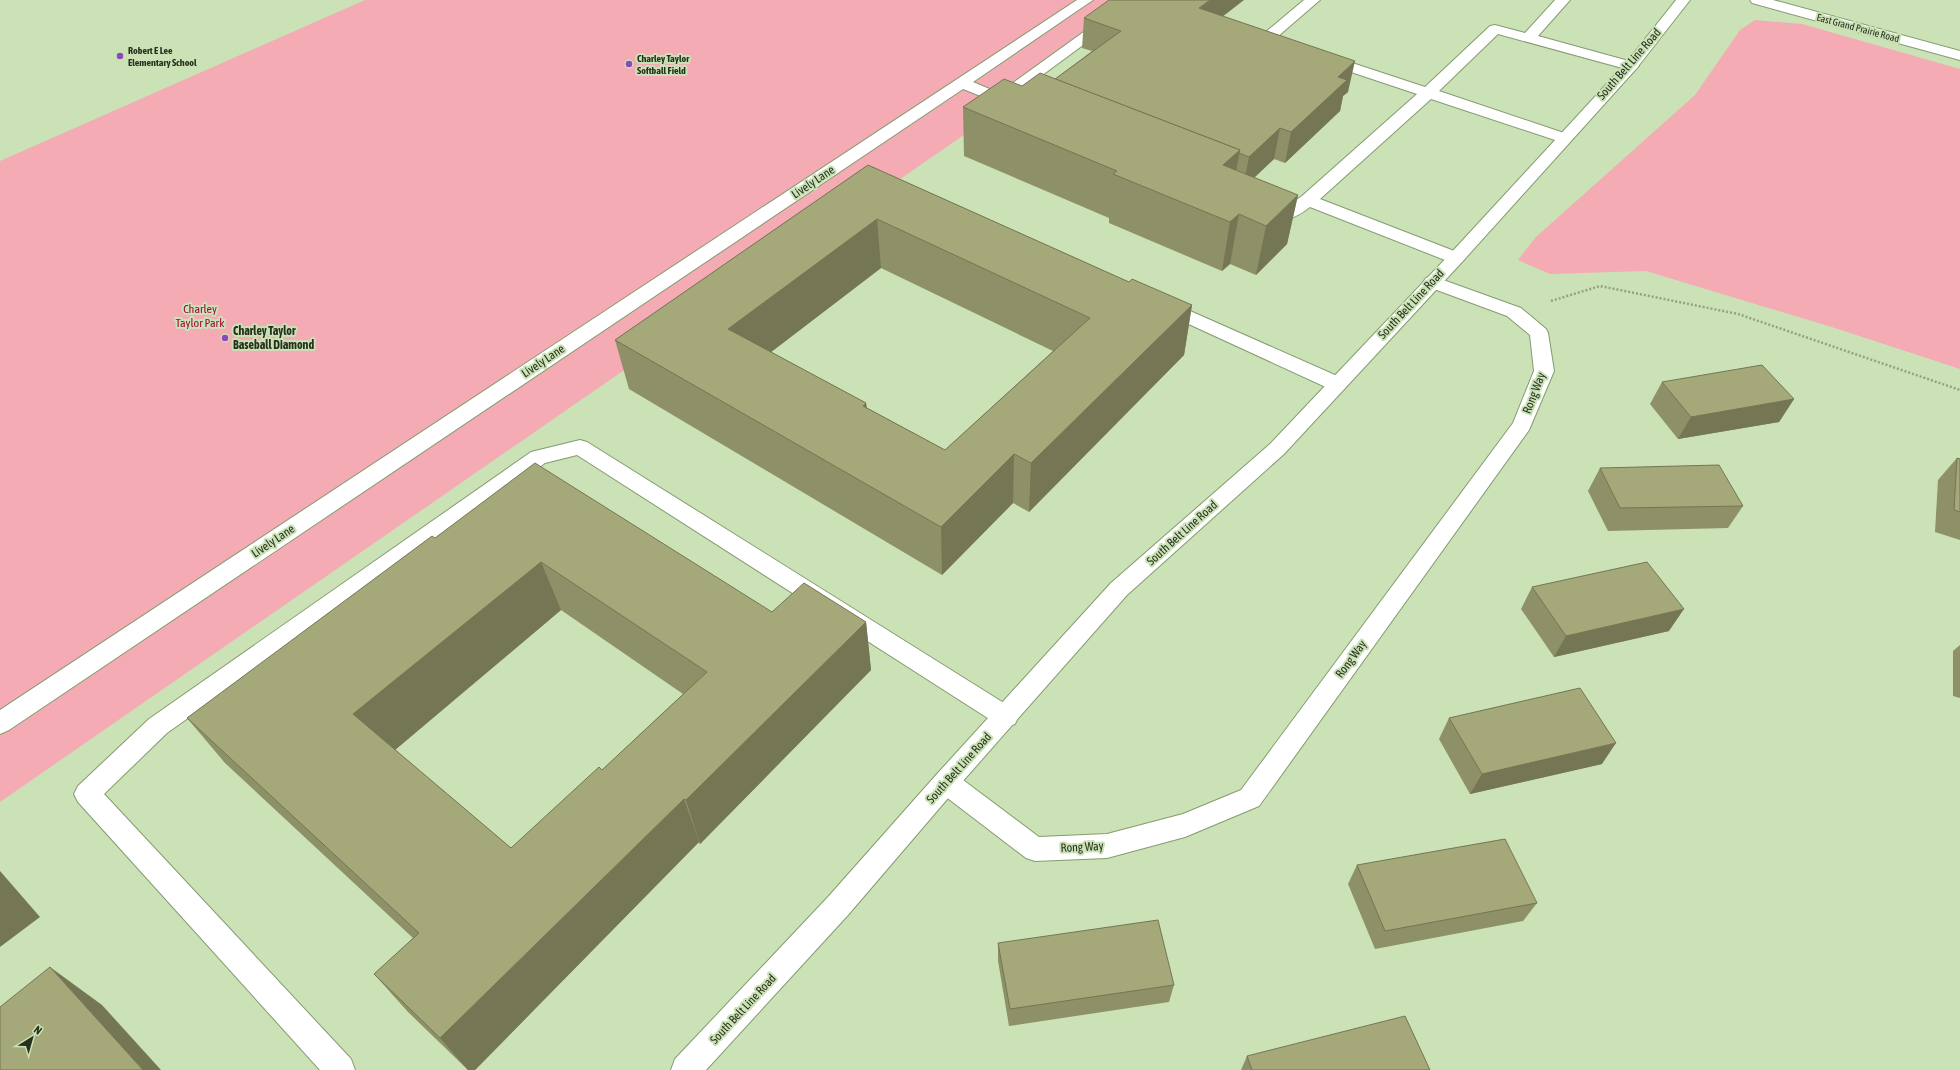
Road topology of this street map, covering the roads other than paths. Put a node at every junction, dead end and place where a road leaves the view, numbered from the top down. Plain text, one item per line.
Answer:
1 (1086, 0) edge
2 (1137, 0) edge
3 (1313, 0) edge
4 (1563, 0) edge
5 (1682, 0) edge
6 (1757, 0) edge
7 (1528, 38) junction
8 (1960, 56) edge
9 (1631, 66) junction
10 (961, 83) junction
11 (1428, 93) junction
12 (1564, 138) junction
13 (1252, 199) edge
14 (1308, 200) junction
15 (1456, 258) junction
16 (1432, 282) junction
17 (1150, 299) edge
18 (1337, 384) junction
19 (1006, 717) junction
20 (0, 723) edge
21 (946, 782) junction
22 (340, 1070) edge
23 (686, 1070) edge

1 - 10 street, Lively Lane
2 - 10 street
3 - 11 street
4 - 7 street
5 - 9 street, South Belt Line Road
6 - 8 street, East Grand Prairie Road
7 - 9 street
7 - 11 street
9 - 12 street, South Belt Line Road
10 - 20 street, Lively Lane
11 - 12 street
11 - 14 street
12 - 15 street, South Belt Line Road
13 - 14 street
14 - 15 street
15 - 16 street, South Belt Line Road
16 - 18 street, South Belt Line Road
16 - 21 street, Rong Way
17 - 18 street
18 - 19 street, South Belt Line Road
19 - 21 street, South Belt Line Road
19 - 22 street
21 - 23 street, South Belt Line Road

